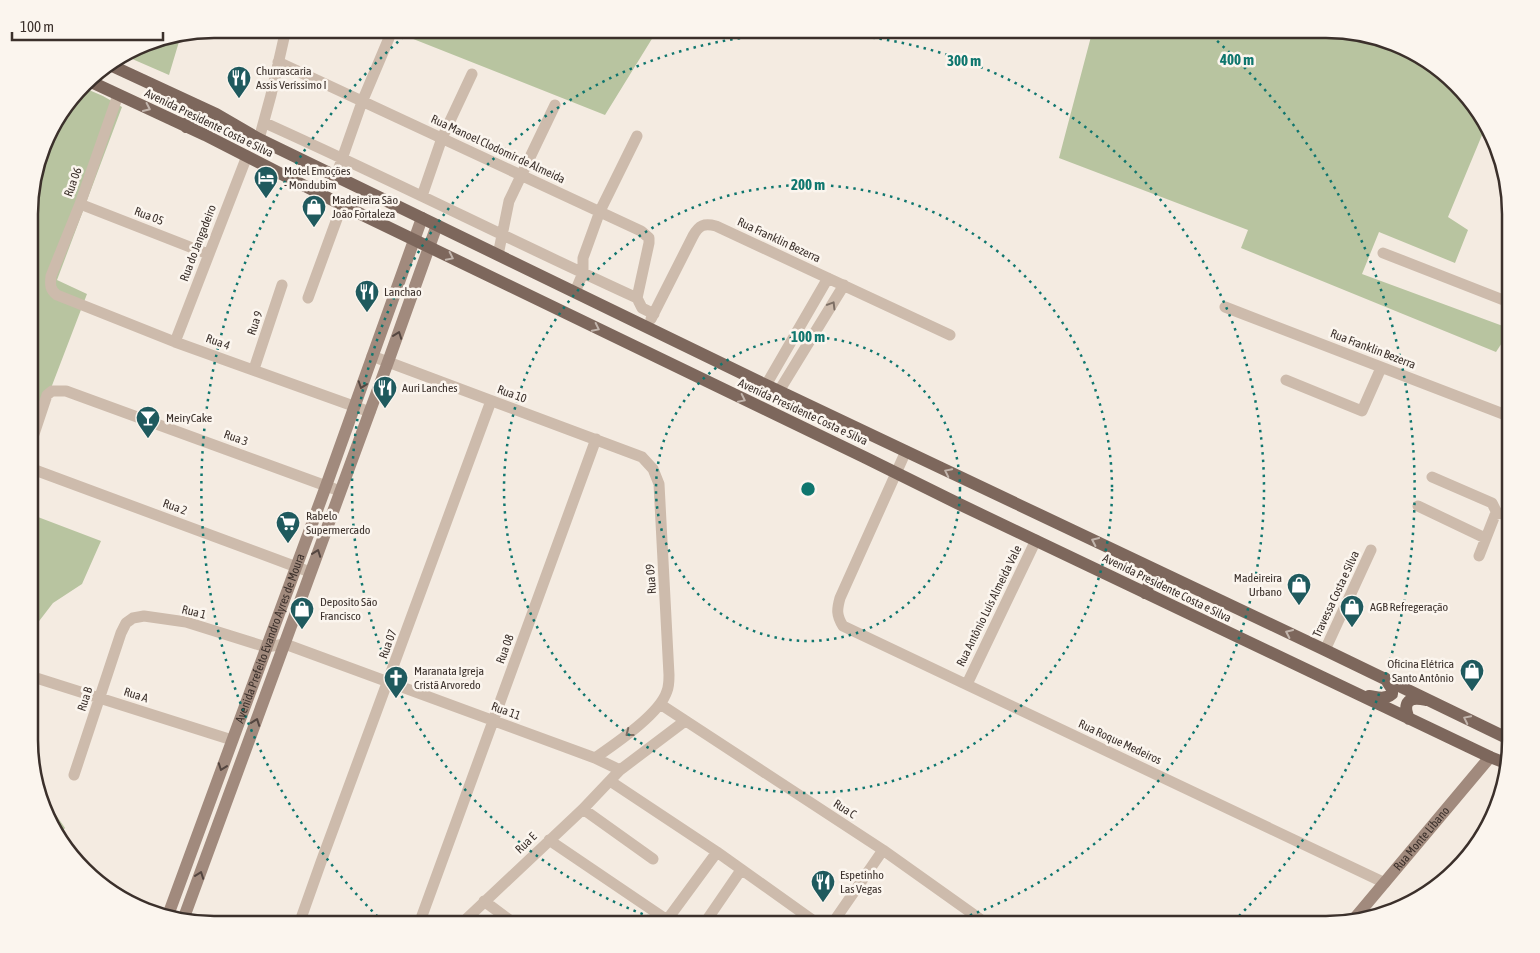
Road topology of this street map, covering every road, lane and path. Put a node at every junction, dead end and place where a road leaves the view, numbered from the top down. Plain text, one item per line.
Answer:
1 (284, 38) edge
2 (389, 38) dead end
3 (278, 62) junction
4 (115, 67) edge
5 (472, 74) dead end
6 (94, 84) edge
7 (118, 95) junction
8 (362, 102) junction
9 (196, 105) junction
10 (555, 105) dead end
11 (216, 114) junction
12 (265, 123) junction
13 (186, 127) junction
14 (205, 135) junction
15 (637, 136) dead end
16 (442, 138) junction
17 (259, 139) junction
18 (247, 156) junction
19 (342, 158) junction
20 (336, 176) junction
21 (521, 176) junction
22 (422, 196) junction
23 (80, 204) junction
24 (342, 205) junction
25 (600, 211) junction
26 (422, 218) junction
27 (437, 225) junction
28 (502, 236) junction
29 (414, 240) junction
30 (429, 247) junction
31 (1383, 253) dead end
32 (208, 254) junction
33 (498, 255) junction
34 (582, 273) junction
35 (828, 278) junction
36 (554, 283) junction
37 (282, 285) dead end
38 (844, 285) junction
39 (579, 294) junction
40 (57, 295) joint
41 (308, 298) dead end
42 (636, 298) junction
43 (1502, 299) edge
44 (542, 302) junction
45 (1224, 307) dead end
46 (654, 314) junction
47 (576, 318) junction
48 (648, 328) junction
49 (950, 335) dead end
50 (175, 342) junction
51 (372, 356) junction
52 (388, 362) junction
53 (1381, 368) junction
54 (254, 369) junction
55 (1286, 380) dead end
56 (766, 385) junction
57 (779, 391) junction
58 (492, 401) junction
59 (355, 406) junction
60 (370, 412) junction
61 (1502, 414) edge
62 (38, 422) edge
63 (596, 439) junction
64 (906, 451) junction
65 (642, 456) joint
66 (38, 471) edge
67 (896, 472) junction
68 (1432, 477) dead end
69 (326, 486) junction
70 (340, 491) junction
71 (1418, 506) dead end
72 (1498, 514) junction
73 (1502, 514) edge
74 (1485, 538) junction
75 (1036, 540) junction
76 (1371, 550) dead end
77 (1479, 556) dead end
78 (295, 566) junction
79 (1156, 570) junction
80 (310, 572) junction
81 (1145, 593) junction
82 (121, 632) joint
83 (285, 644) junction
84 (266, 647) junction
85 (1325, 650) junction
86 (1385, 678) junction
87 (38, 679) edge
88 (388, 683) junction
89 (967, 684) junction
90 (1359, 695) junction
91 (100, 698) junction
92 (1431, 701) junction
93 (660, 704) junction
94 (1409, 719) junction
95 (494, 721) junction
96 (685, 721) junction
97 (1502, 732) edge
98 (232, 740) junction
99 (595, 758) junction
100 (1490, 758) junction
101 (1501, 762) edge
102 (620, 770) junction
103 (74, 775) dead end
104 (610, 781) junction
105 (582, 809) junction
106 (549, 840) junction
107 (883, 850) junction
108 (717, 852) junction
109 (653, 859) dead end
110 (741, 870) junction
111 (1385, 883) junction
112 (484, 901) junction
113 (169, 910) edge
114 (1360, 912) edge
115 (186, 913) edge
116 (806, 915) edge
117 (838, 915) edge
118 (976, 915) edge
119 (302, 916) edge
120 (422, 916) edge
121 (469, 916) edge
122 (504, 916) edge
123 (661, 916) edge
124 (674, 916) edge
125 (710, 916) edge

1 - 3 street
2 - 8 street
3 - 8 street, Rua Manoel Clodomir de Almeida
3 - 12 street
4 - 9 main road, Avenida Presidente Costa e Silva
5 - 16 street
6 - 7 main road, Avenida Presidente Costa e Silva
7 -> 13 main road, Avenida Presidente Costa e Silva
7 - 23 street, Rua 06
8 - 16 street, Rua Manoel Clodomir de Almeida
8 - 19 street
9 - 11 main road, Avenida Presidente Costa e Silva
9 - 13 main road
10 - 21 street
11 - 14 main road
11 - 17 main road, Avenida Presidente Costa e Silva
12 - 17 street
12 - 19 street
13 - 14 main road, Avenida Presidente Costa e Silva
14 - 18 main road, Avenida Presidente Costa e Silva
15 - 25 street
16 - 21 street, Rua Manoel Clodomir de Almeida
16 - 22 street
17 - 20 main road, Avenida Presidente Costa e Silva
18 - 24 main road, Avenida Presidente Costa e Silva
18 - 32 street, Rua do Jangadeiro
19 - 20 street
19 - 22 street
20 - 26 main road, Avenida Presidente Costa e Silva
21 - 25 street, Rua Manoel Clodomir de Almeida
21 - 28 street
22 - 28 street
23 - 32 street, Rua 05
23 - 40 street, Rua 06
24 - 29 main road, Avenida Presidente Costa e Silva
24 - 41 street
25 - 34 street
25 - 42 street, Rua Manoel Clodomir de Almeida
26 - 27 main road, Avenida Presidente Costa e Silva
26 - 29 street, Avenida Prefeito Evandro Ayres de Moura
27 - 30 street, Avenida Prefeito Evandro Ayres de Moura
27 - 33 main road, Avenida Presidente Costa e Silva
28 - 33 street
28 - 34 street
29 - 30 main road, Avenida Presidente Costa e Silva
29 - 51 street, Avenida Prefeito Evandro Ayres de Moura
30 -> 44 main road, Avenida Presidente Costa e Silva
52 -> 30 street, Avenida Prefeito Evandro Ayres de Moura
31 - 43 street
32 - 50 street, Rua do Jangadeiro
33 - 36 main road, Avenida Presidente Costa e Silva
34 - 39 street
34 - 42 street
35 - 38 street, Rua Franklin Bezerra
35 - 46 street, Rua Franklin Bezerra
35 - 56 street
36 - 39 main road, Avenida Presidente Costa e Silva
36 - 44 main road
37 - 54 street, Rua 9
38 - 49 street, Rua Franklin Bezerra
57 -> 38 street
39 - 47 main road
39 - 48 main road, Avenida Presidente Costa e Silva
40 - 50 street, Rua 4
42 - 46 street
44 - 47 main road, Avenida Presidente Costa e Silva
45 - 53 street, Rua Franklin Bezerra
46 - 48 street, Rua Franklin Bezerra
47 -> 67 main road, Avenida Presidente Costa e Silva
48 - 56 main road, Avenida Presidente Costa e Silva
50 - 54 street, Rua 4
51 - 52 street, Rua 10
51 -> 59 street, Avenida Prefeito Evandro Ayres de Moura
52 - 58 street, Rua 10
52 - 60 street, Avenida Prefeito Evandro Ayres de Moura
53 - 55 street
53 - 61 street, Rua Franklin Bezerra
54 - 59 street, Rua 4
56 - 57 main road, Avenida Presidente Costa e Silva
57 - 64 main road, Avenida Presidente Costa e Silva
58 - 63 street, Rua 10
58 - 88 street, Rua 07
59 - 60 street, Rua 4
59 - 69 street, Avenida Prefeito Evandro Ayres de Moura
60 - 70 street, Avenida Prefeito Evandro Ayres de Moura
62 - 69 street, Rua 3
63 - 65 street, Rua 10
63 - 95 street, Rua 08
64 - 67 street
79 -> 64 main road, Avenida Presidente Costa e Silva
65 - 93 street, Rua 09
66 - 78 street, Rua 2
67 - 75 main road, Avenida Presidente Costa e Silva
67 - 89 street, Rua Roque Medeiros
68 - 72 street
69 - 70 street, Rua 3
69 - 78 street, Avenida Prefeito Evandro Ayres de Moura
80 -> 70 street, Avenida Prefeito Evandro Ayres de Moura
71 - 74 street
72 - 73 street
72 - 74 street
74 - 77 street
75 - 81 main road, Avenida Presidente Costa e Silva
75 - 89 street, Rua Antônio Luís Almeida Vale
76 - 85 street, Travessa Costa e Silva
78 - 80 street, Rua 2
78 - 84 street, Avenida Prefeito Evandro Ayres de Moura
79 - 81 main road
85 -> 79 main road, Avenida Presidente Costa e Silva
80 - 83 street, Avenida Prefeito Evandro Ayres de Moura
81 - 90 main road, Avenida Presidente Costa e Silva
82 - 84 street, Rua 1
82 - 91 street, Rua B
83 - 84 street, Rua 11
83 - 88 street, Rua 11
115 -> 83 street, Avenida Prefeito Evandro Ayres de Moura
84 - 98 street, Avenida Prefeito Evandro Ayres de Moura
85 - 86 main road, Avenida Presidente Costa e Silva
86 - 90 main road
86 - 92 main road, Avenida Presidente Costa e Silva
87 - 91 street, Rua A
88 - 95 street, Rua 11
88 - 119 street, Rua 07
89 - 111 street, Rua Roque Medeiros
90 - 94 main road, Avenida Presidente Costa e Silva
91 - 98 street, Rua A
91 - 103 street, Rua B
92 - 94 main road
97 -> 92 main road, Avenida Presidente Costa e Silva
93 - 96 street
93 -> 99 street, Rua 09
94 - 100 main road, Avenida Presidente Costa e Silva
95 - 99 street, Rua 11
95 - 120 street, Rua 08
96 - 102 street
96 - 107 street, Rua C
98 -> 113 street, Avenida Prefeito Evandro Ayres de Moura
99 - 102 street
100 - 101 main road, Avenida Presidente Costa e Silva
100 - 111 street, Rua Monte Líbano
102 - 104 street
104 - 105 street, Rua E
104 - 108 street
105 - 106 street, Rua E
105 - 109 street
106 - 112 street, Rua E
106 - 123 street
107 - 117 street
107 - 118 street, Rua C
108 - 110 street
108 - 124 street
110 - 116 street
110 - 125 street
111 - 114 street, Rua Monte Líbano
112 - 121 street, Rua E
112 - 122 street

